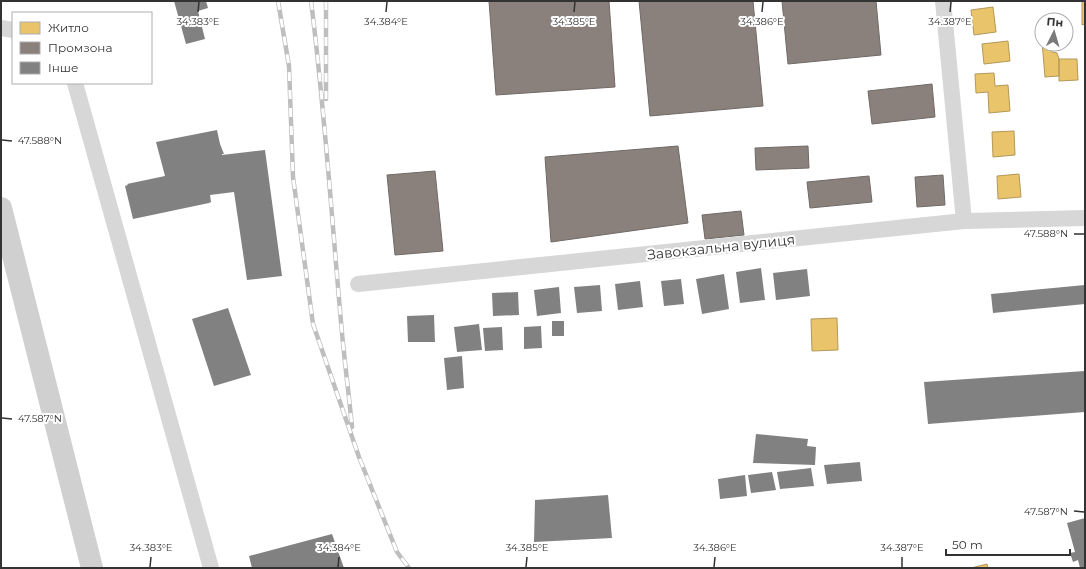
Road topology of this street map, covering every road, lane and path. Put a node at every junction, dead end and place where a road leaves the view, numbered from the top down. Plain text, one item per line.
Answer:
1 (943, 1) edge
2 (1, 28) edge
3 (12, 30) edge
4 (75, 84) edge
5 (1, 208) edge
6 (1085, 218) edge
7 (964, 222) junction
8 (358, 284) dead end
9 (92, 568) edge
10 (211, 568) edge

1 - 7 street
2 - 3 street
4 - 10 street
5 - 9 main road
6 - 7 street, Завокзальна вулиця
7 - 8 street, Завокзальна вулиця

